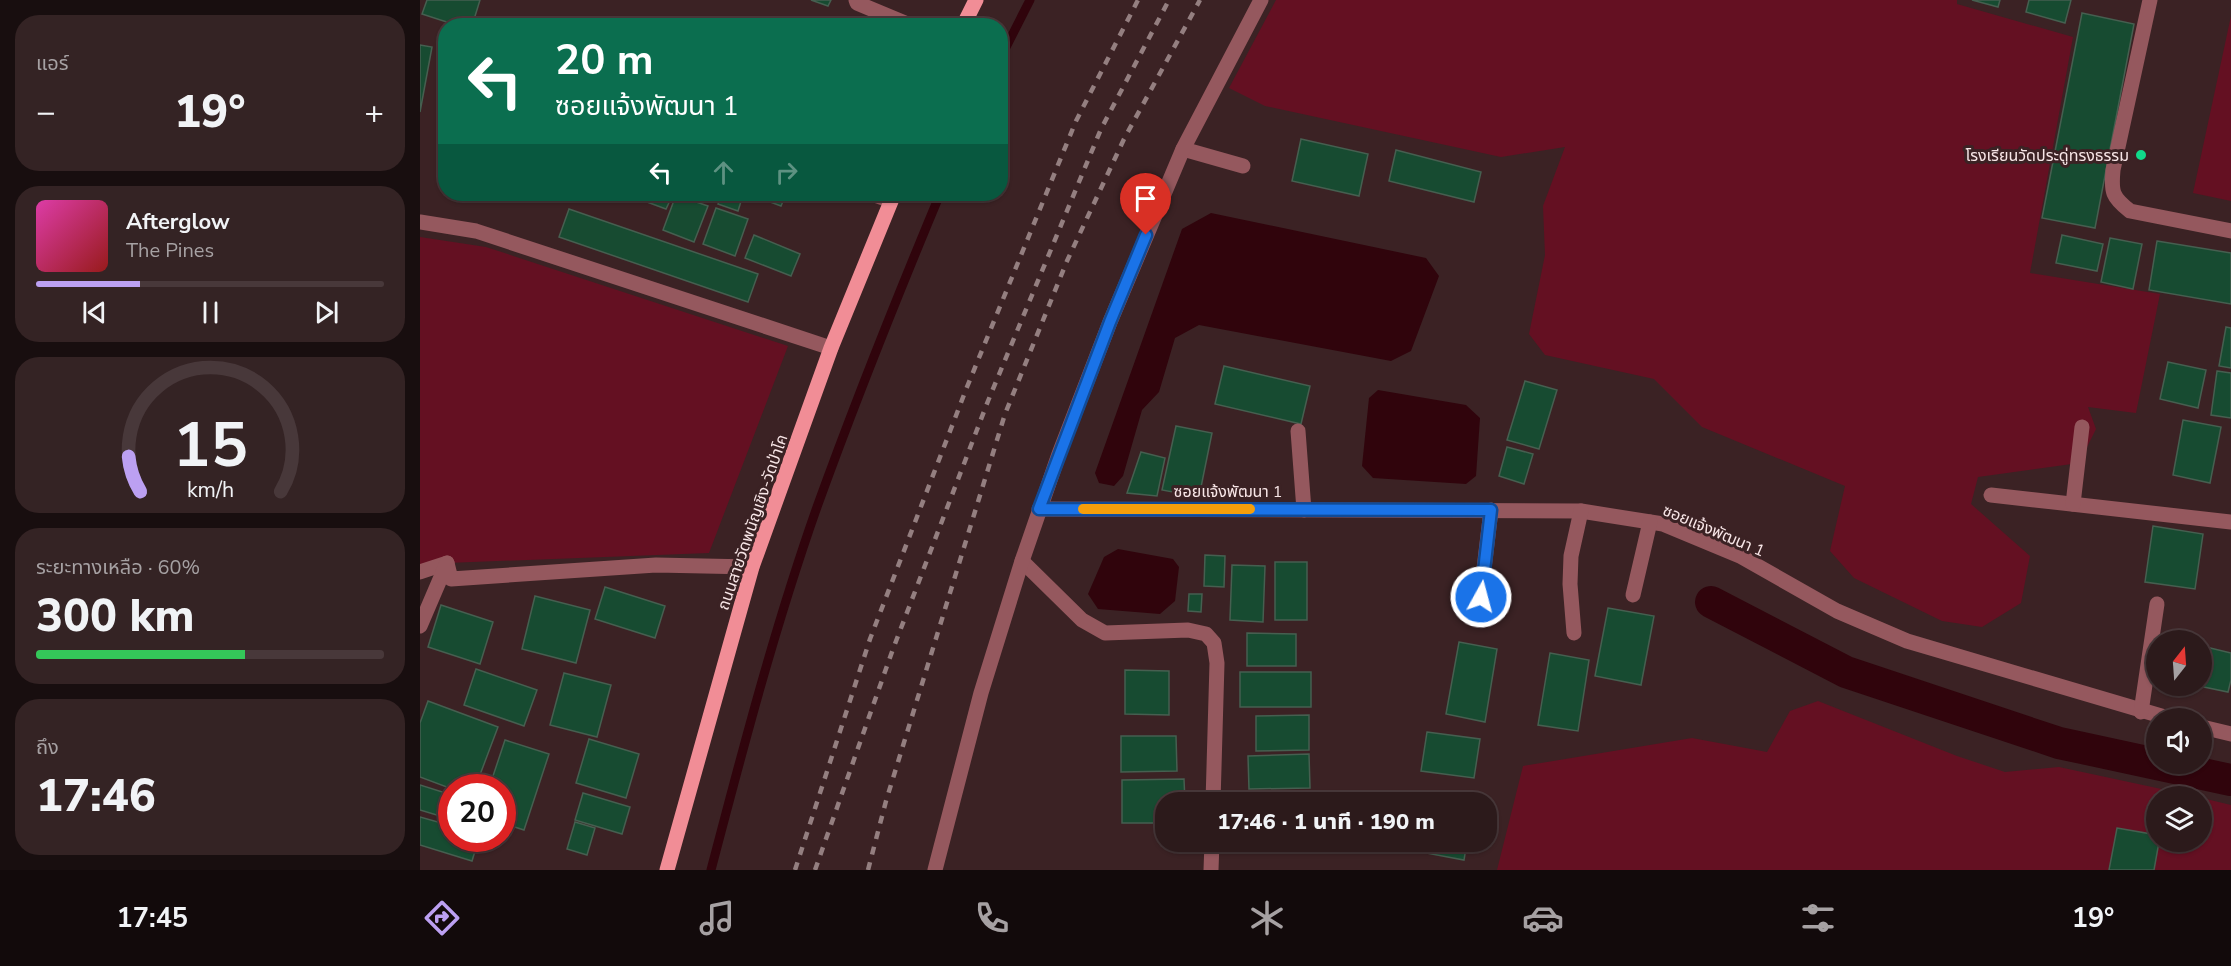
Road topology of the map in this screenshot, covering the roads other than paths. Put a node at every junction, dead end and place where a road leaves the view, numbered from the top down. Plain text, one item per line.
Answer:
1 (856, 0) edge
2 (976, 0) edge
3 (1261, 0) edge
4 (2150, 0) edge
5 (893, 18) edge
6 (967, 18) edge
7 (1183, 149) junction
8 (1243, 166) dead end
9 (891, 201) edge
10 (420, 222) edge
11 (2231, 231) edge
12 (831, 348) junction
13 (2082, 427) dead end
14 (1298, 431) dead end
15 (1992, 495) dead end
16 (2073, 504) junction
17 (1039, 509) junction
18 (1304, 510) junction
19 (1491, 510) junction
20 (1581, 511) junction
21 (1650, 522) junction
22 (2231, 522) edge
23 (1022, 561) junction
24 (447, 563) junction
25 (752, 567) junction
26 (420, 572) edge
27 (1633, 595) dead end
28 (2157, 604) dead end
29 (1478, 619) dead end
30 (420, 627) edge
31 (1574, 633) dead end
32 (2141, 712) junction
33 (2146, 713) edge
34 (2212, 729) edge
35 (2231, 734) edge
36 (1213, 792) edge
37 (1212, 852) edge
38 (667, 870) edge
39 (935, 870) edge
40 (1211, 870) edge

1 - 5 street
2 - 6 main road
3 - 7 street
4 - 11 street
7 - 8 street
7 - 17 street
9 - 12 main road, ถนนสายวัดพนัญเชิง-วัดป่าโค
10 - 12 street
12 - 25 main road, ถนนสายวัดพนัญเชิง-วัดป่าโค
13 - 16 street
14 - 18 street
15 - 16 street
16 - 22 street
17 - 18 street, ซอยแจ้งพัฒนา 1
17 - 23 street
18 - 19 street, ซอยแจ้งพัฒนา 1
19 - 20 street, ซอยแจ้งพัฒนา 1
19 - 29 street
20 - 21 street, ซอยแจ้งพัฒนา 1
20 - 31 street
21 - 27 street
21 - 32 street, ซอยแจ้งพัฒนา 1
23 - 36 street
23 - 39 street
24 - 25 street
24 - 26 street
24 - 30 street
25 - 38 main road, ถนนสายวัดพนัญเชิง-วัดป่าโค
28 - 32 street
32 - 33 street, ซอยแจ้งพัฒนา 1
34 - 35 street
37 - 40 street

